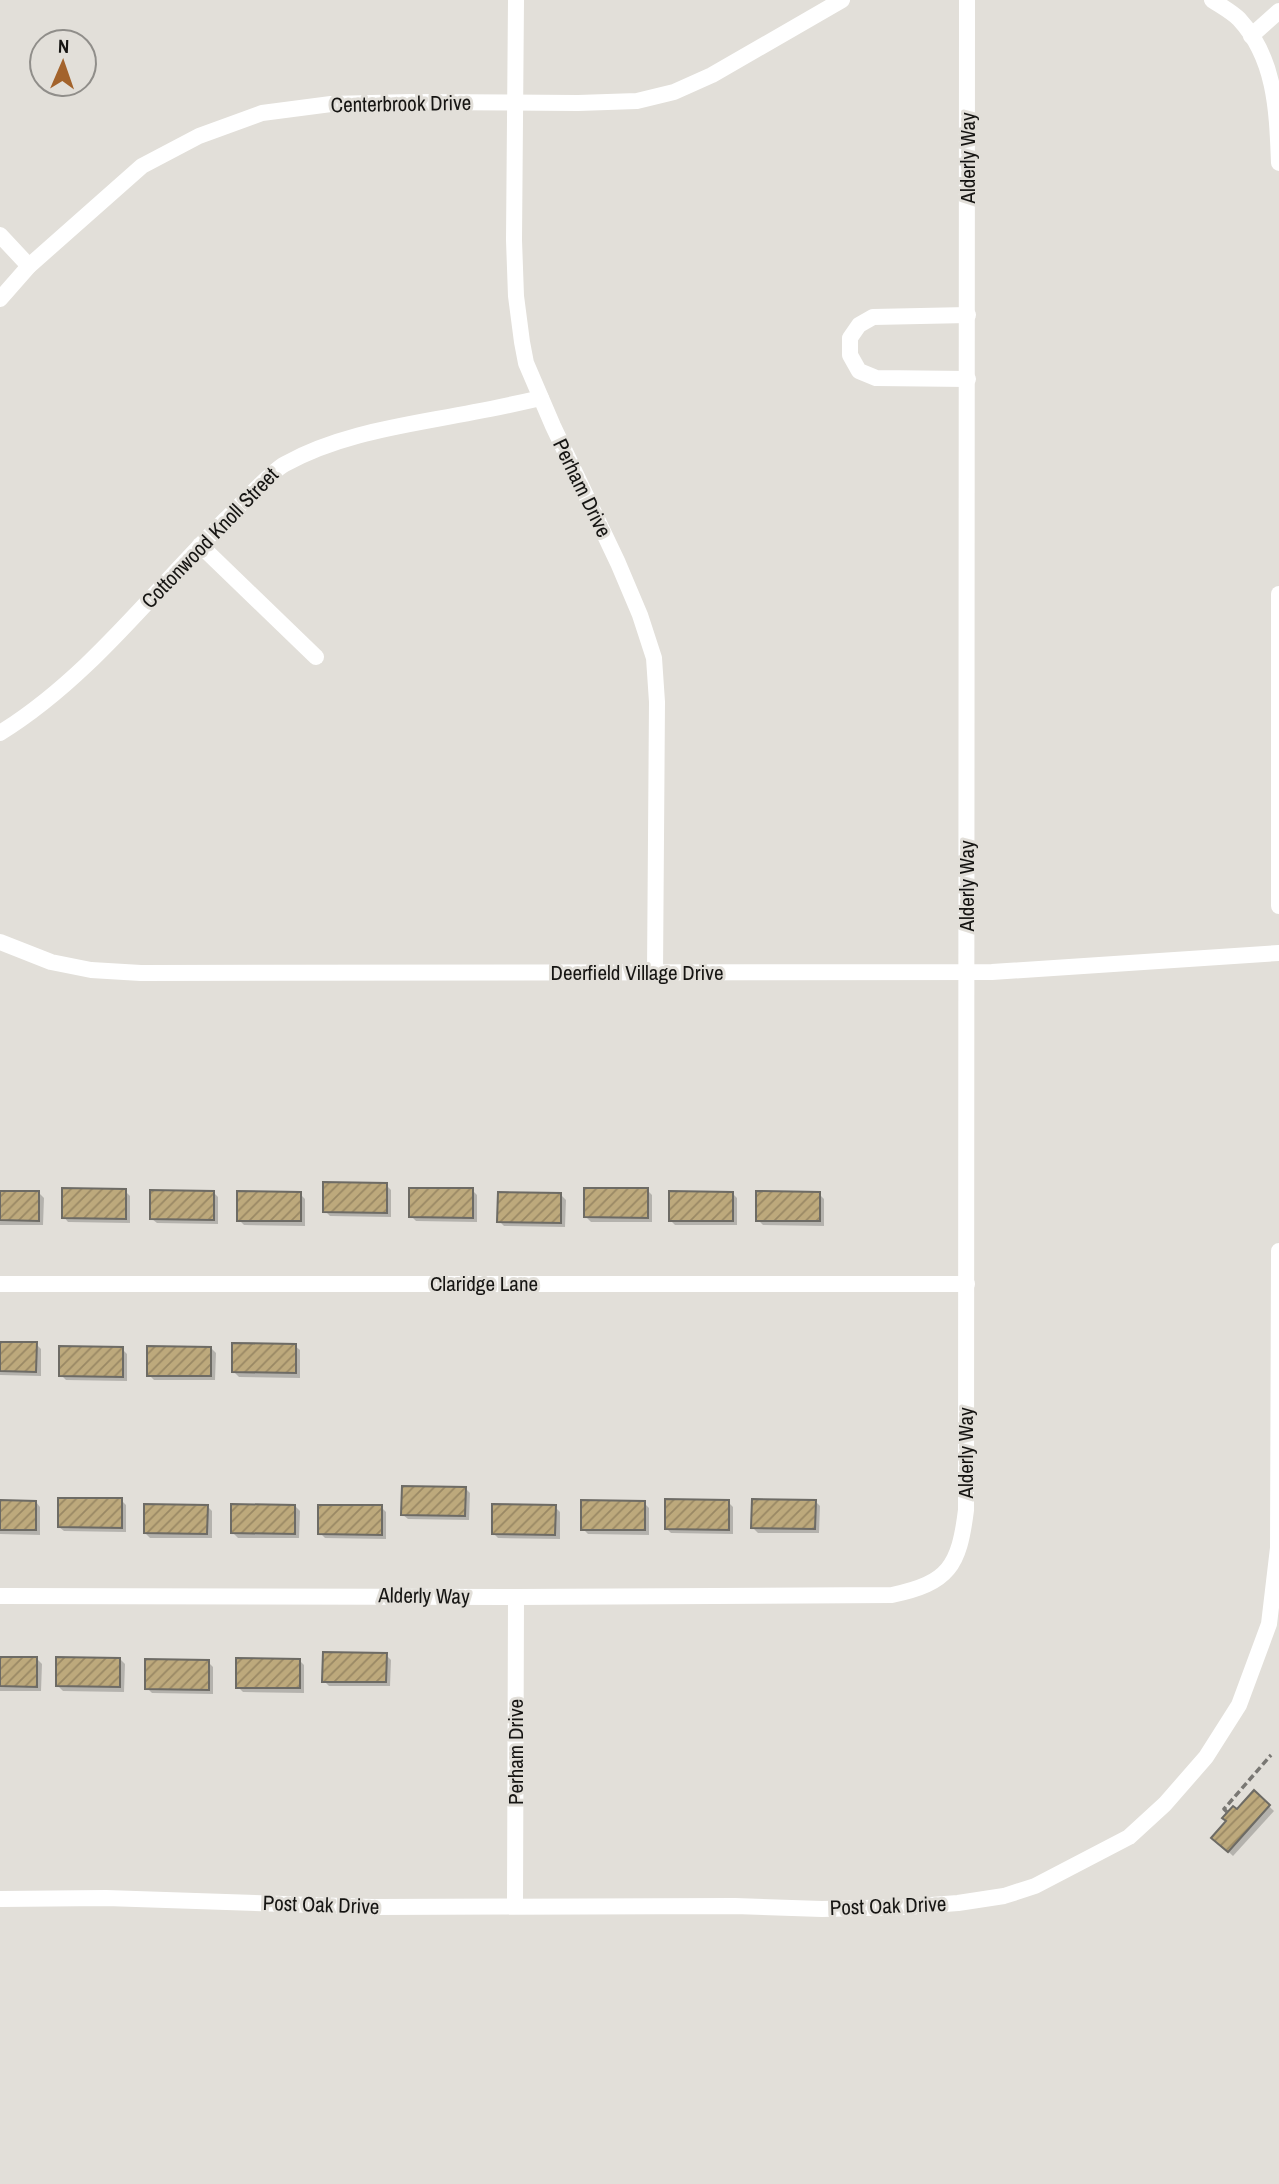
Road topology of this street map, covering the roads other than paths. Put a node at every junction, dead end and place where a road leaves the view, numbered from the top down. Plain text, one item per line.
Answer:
1 (516, 0) edge
2 (842, 0) edge
3 (967, 0) edge
4 (1212, 0) edge
5 (1279, 11) edge
6 (1251, 36) junction
7 (514, 103) junction
8 (1279, 163) edge
9 (0, 234) edge
10 (29, 266) junction
11 (0, 299) edge
12 (968, 315) junction
13 (968, 379) junction
14 (541, 398) junction
15 (200, 545) junction
16 (1279, 594) edge
17 (316, 657) dead end
18 (0, 733) edge
19 (1279, 906) edge
20 (0, 942) edge
21 (1279, 953) edge
22 (967, 972) junction
23 (655, 973) junction
24 (1279, 1251) edge
25 (0, 1284) edge
26 (967, 1284) junction
27 (0, 1596) edge
28 (516, 1597) junction
29 (0, 1899) edge
30 (515, 1906) junction

1 - 7 street, Perham Drive
2 - 7 street, Centerbrook Drive
3 - 12 street, Alderly Way
4 - 6 street
5 - 6 street
6 - 8 street
7 - 10 street, Centerbrook Drive
7 - 14 street, Perham Drive
9 - 10 street
10 - 11 street, Centerbrook Drive
12 - 13 street, Alderly Way
12 - 13 street
13 - 22 street, Alderly Way
14 - 15 street, Cottonwood Knoll Street
14 - 23 street, Perham Drive
15 - 17 street
15 - 18 street, Cottonwood Knoll Street
16 - 19 street
20 - 23 street, Deerfield Village Drive
21 - 22 street, Deerfield Village Drive
22 - 23 street, Deerfield Village Drive
22 - 26 street, Alderly Way
24 - 30 street, Post Oak Drive
25 - 26 street, Claridge Lane
26 - 28 street, Alderly Way
27 - 28 street, Alderly Way
28 - 30 street, Perham Drive
29 - 30 street, Post Oak Drive

